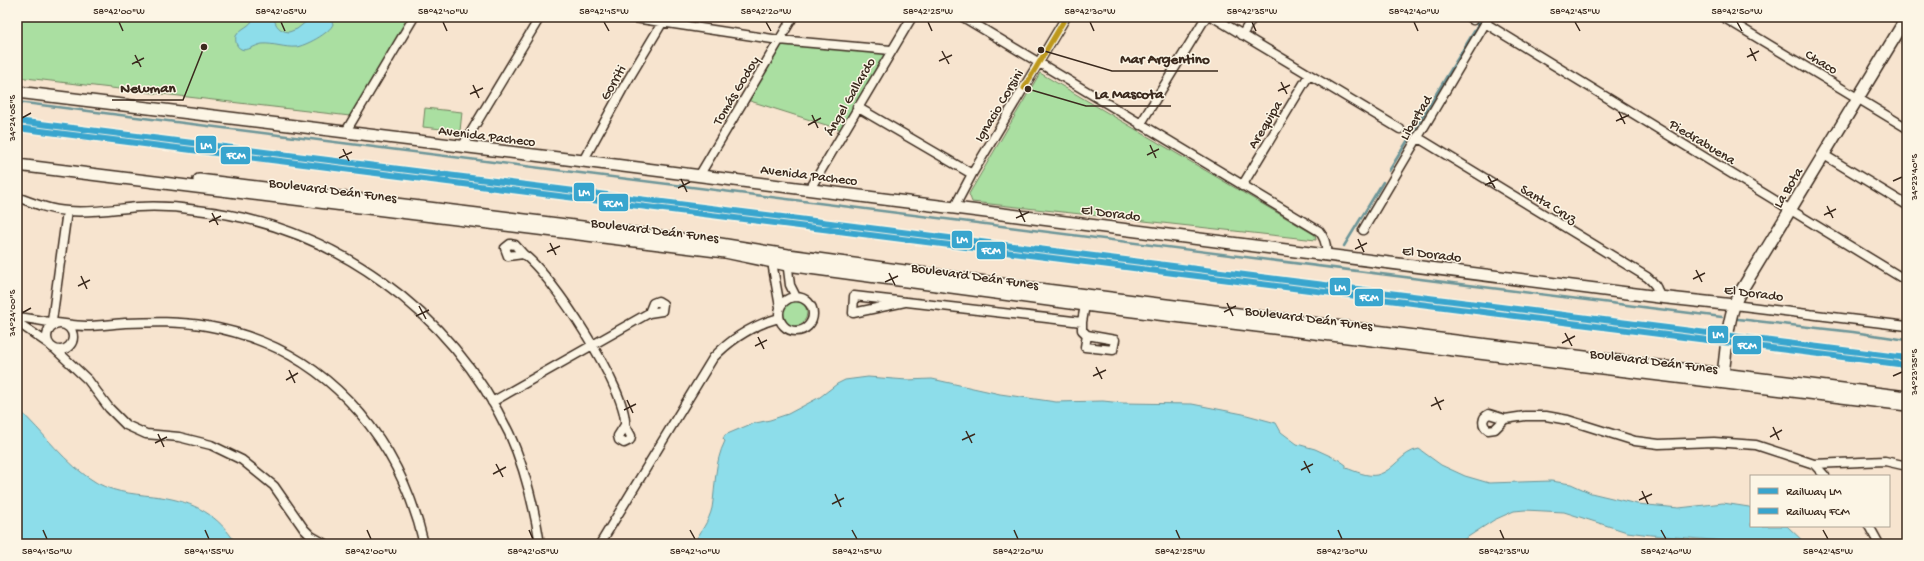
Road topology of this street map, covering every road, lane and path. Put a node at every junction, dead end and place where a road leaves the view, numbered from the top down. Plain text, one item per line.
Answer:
1 (414, 17) edge
2 (540, 17) edge
3 (628, 17) edge
4 (793, 17) edge
5 (912, 17) edge
6 (963, 17) edge
7 (1066, 17) edge
8 (1206, 17) edge
9 (1213, 17) edge
10 (1253, 17) edge
11 (1723, 17) edge
12 (1907, 17) edge
13 (664, 19) edge
14 (1487, 20) edge
15 (1242, 35) junction
16 (779, 40) junction
17 (891, 50) junction
18 (1039, 63) junction
19 (1309, 75) junction
20 (17, 92) edge
21 (1859, 98) junction
22 (857, 107) junction
23 (1140, 125) junction
24 (1907, 128) edge
25 (1400, 130) dead end
26 (345, 133) junction
27 (1417, 137) junction
28 (462, 147) junction
29 (1824, 155) junction
30 (17, 157) edge
31 (583, 161) junction
32 (17, 165) edge
33 (972, 174) junction
34 (699, 176) junction
35 (1242, 186) junction
36 (810, 190) junction
37 (17, 197) edge
38 (1907, 205) edge
39 (954, 208) junction
40 (1790, 210) junction
41 (67, 211) junction
42 (1363, 230) dead end
43 (522, 254) dead end
44 (1326, 254) junction
45 (774, 258) junction
46 (787, 260) junction
47 (1907, 281) edge
48 (796, 297) junction
49 (1659, 297) junction
50 (905, 302) junction
51 (1085, 305) junction
52 (1734, 305) junction
53 (780, 307) junction
54 (649, 313) dead end
55 (17, 317) edge
56 (779, 318) junction
57 (52, 321) junction
58 (17, 322) edge
59 (1082, 322) junction
60 (62, 324) junction
61 (87, 326) junction
62 (1907, 326) edge
63 (48, 331) junction
64 (1087, 335) dead end
65 (71, 341) junction
66 (592, 345) junction
67 (52, 346) junction
68 (70, 361) junction
69 (1722, 378) junction
70 (1907, 397) edge
71 (492, 402) junction
72 (1907, 405) edge
73 (1505, 419) dead end
74 (625, 425) dead end
75 (1814, 464) junction
76 (1907, 466) edge
77 (1825, 475) edge
78 (1870, 527) edge
79 (325, 544) edge
80 (424, 544) edge
81 (540, 544) edge
82 (600, 544) edge
83 (1878, 544) edge

1 - 26 street
2 - 28 street
3 - 13 street
4 - 16 street, Tomás Godoy
5 - 17 street, Ángel Gallardo
6 - 18 street
7 - 18 street, Ignacio Corsini
8 - 23 street
9 - 15 street
10 - 15 street
11 - 21 street, Chaco
12 - 21 main road, La Bota
13 - 16 street
13 - 31 street, Gorriti
14 - 27 street, Libertad
14 - 40 street, Piedrabuena
15 - 19 street
16 - 17 street
16 - 34 street, Tomás Godoy
17 - 22 street, Ángel Gallardo
18 - 23 street
18 - 33 street, Ignacio Corsini
19 - 25 street
19 - 35 street, Arequipa
20 - 26 main road, Avenida Pacheco
21 - 24 street, Chaco
21 - 29 main road, La Bota
22 - 33 street
22 - 36 street, Ángel Gallardo
23 - 35 street
26 - 28 main road, Avenida Pacheco
27 - 42 street, Libertad
27 - 49 street, Santa Cruz
28 - 31 main road, Avenida Pacheco
29 - 38 street
29 - 40 main road, La Bota
30 - 45 main road, Boulevard Deán Funes
31 - 34 main road, Avenida Pacheco
32 - 45 main road, Boulevard Deán Funes
33 - 39 street, Ignacio Corsini
34 - 36 main road, Avenida Pacheco
35 - 44 street
36 - 39 main road, Avenida Pacheco
37 - 41 street
39 - 44 main road, El Dorado
40 - 47 street, Piedrabuena
40 - 52 main road, La Bota
41 - 57 street
41 - 71 street
43 - 66 street
44 - 49 main road, El Dorado
45 - 46 main road, Boulevard Deán Funes
45 - 53 street
46 - 48 street
46 - 51 main road, Boulevard Deán Funes
46 - 69 main road, Boulevard Deán Funes
48 - 53 street
48 - 56 street
49 - 52 main road, El Dorado
50 - 50 street
50 - 59 street
51 - 59 street
51 - 69 main road, Boulevard Deán Funes
52 - 62 street, El Dorado
52 - 69 main road, La Bota
53 - 56 street
54 - 66 street
55 - 57 street
56 - 82 street
57 - 60 street
57 - 63 street
58 - 67 street
59 - 64 street
60 - 61 street
60 - 63 street
60 - 65 street
61 - 65 street
61 - 80 street
63 - 67 street
65 - 67 street
65 - 68 street
66 - 71 street
66 - 74 street
67 - 68 street
68 - 79 street
69 - 70 main road, Boulevard Deán Funes
69 - 72 main road, Boulevard Deán Funes
71 - 81 street
73 - 75 street
75 - 76 street
75 - 77 street
78 - 83 street

